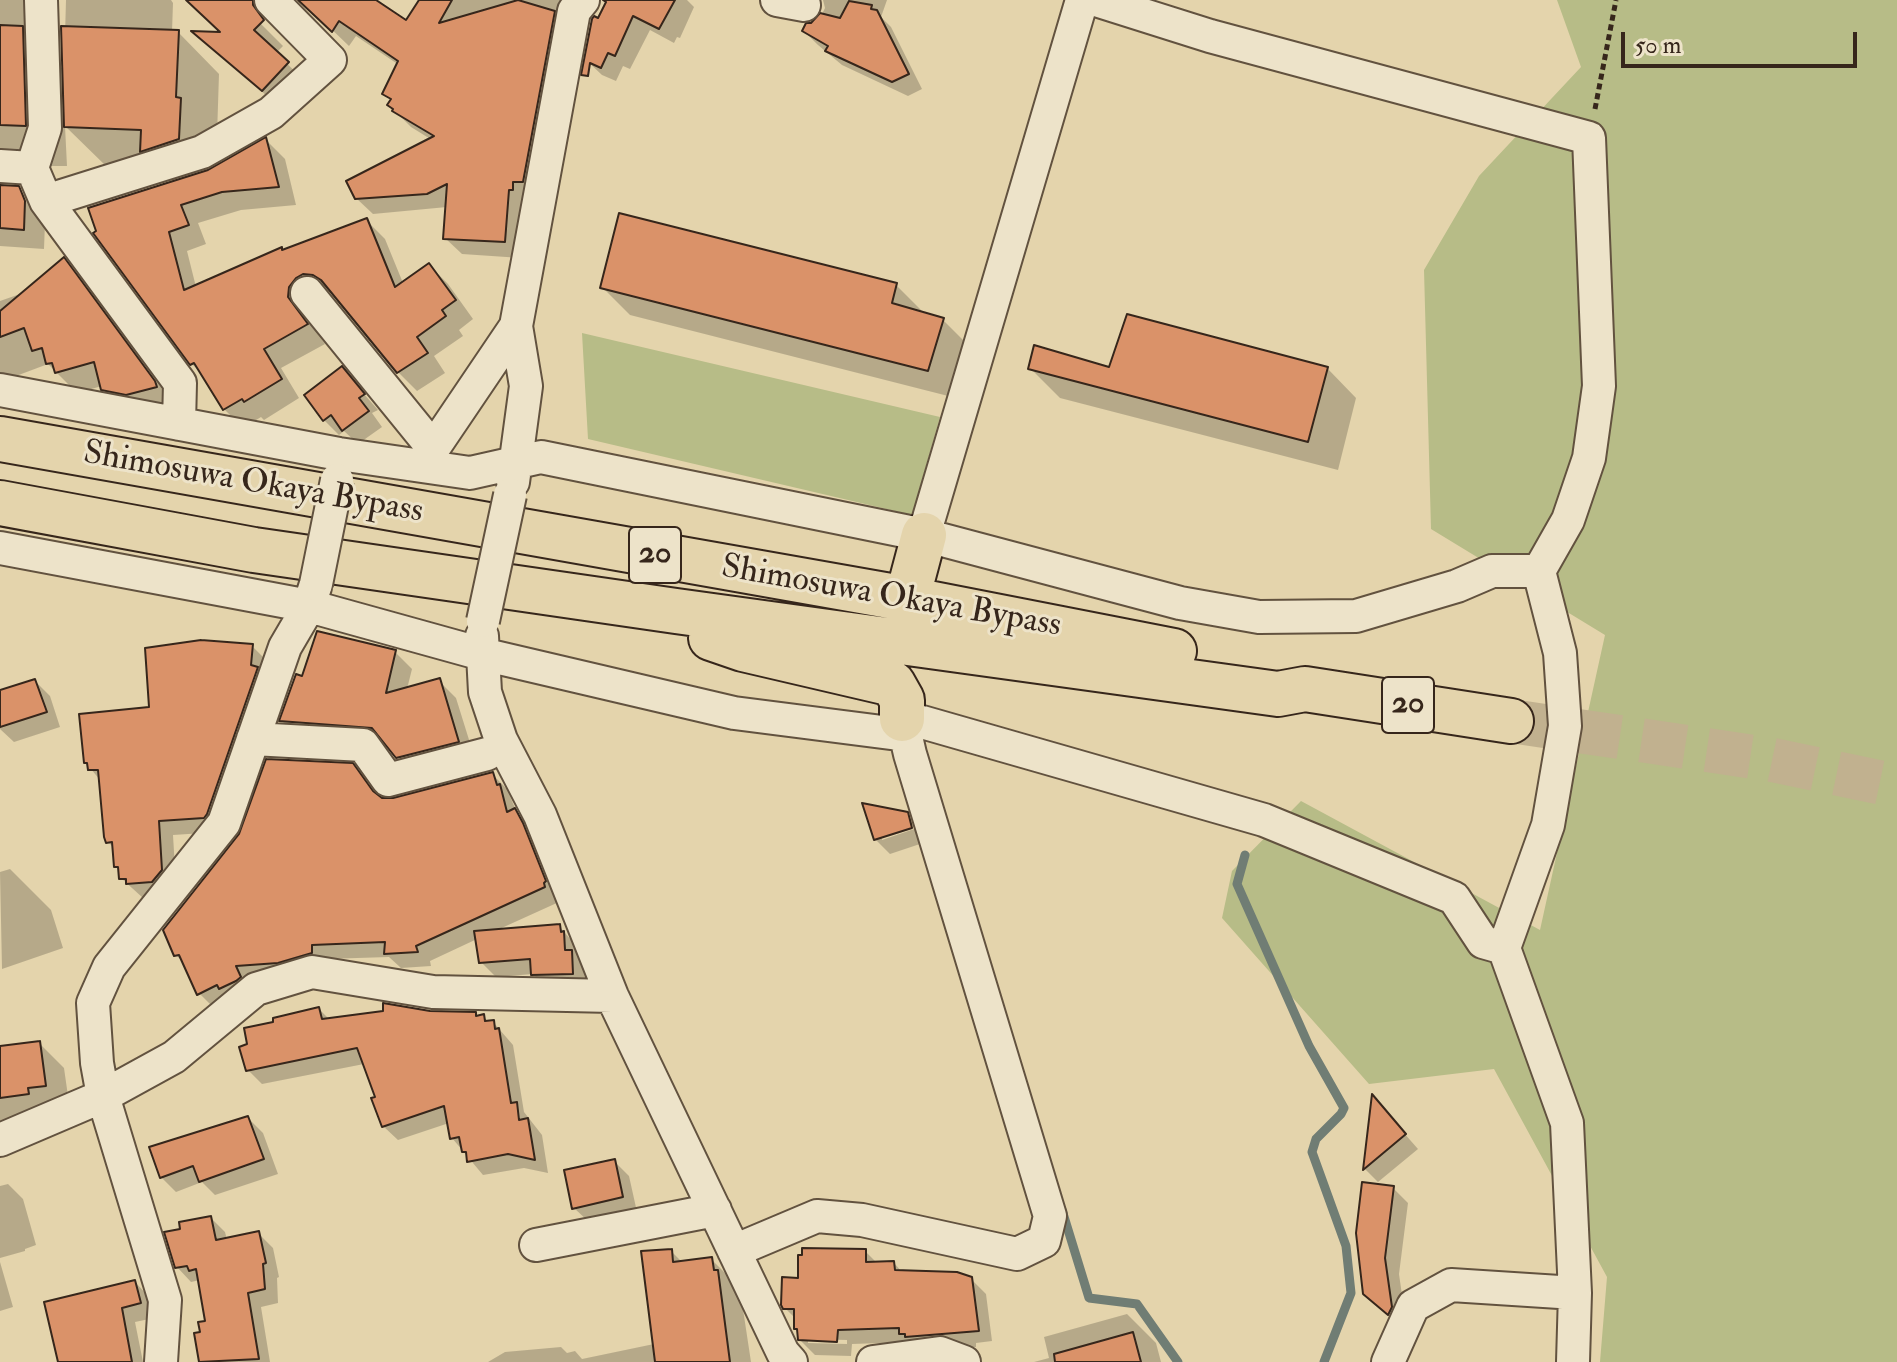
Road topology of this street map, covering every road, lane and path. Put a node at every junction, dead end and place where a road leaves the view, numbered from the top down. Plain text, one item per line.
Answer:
1 (41, 0) edge
2 (271, 0) edge
3 (1082, 0) edge
4 (1096, 0) edge
5 (1616, 0) edge
6 (576, 2) edge
7 (1589, 138) junction
8 (0, 166) edge
9 (32, 168) junction
10 (46, 201) junction
11 (307, 293) dead end
12 (516, 326) junction
13 (0, 390) edge
14 (179, 424) junction
15 (0, 439) edge
16 (428, 456) junction
17 (517, 462) junction
18 (338, 467) junction
19 (0, 503) edge
20 (924, 535) junction
21 (0, 548) edge
22 (1539, 571) junction
23 (313, 595) junction
24 (907, 599) junction
25 (676, 611) junction
26 (482, 654) junction
27 (1305, 689) junction
28 (1511, 721) tunnel mouth
29 (904, 727) junction
30 (253, 739) junction
31 (487, 754) dead end
32 (1504, 948) junction
33 (612, 996) junction
34 (103, 1096) junction
35 (0, 1140) edge
36 (715, 1210) junction
37 (536, 1245) dead end
38 (734, 1251) junction
39 (1575, 1293) junction
40 (973, 1361) edge
41 (161, 1362) edge
42 (791, 1362) edge
43 (873, 1362) edge
44 (1388, 1362) edge
45 (1573, 1362) edge

1 - 9 street
2 - 10 street
3 - 20 street
4 - 7 street
5 - 7 path
6 - 12 street
7 - 22 street
8 - 9 street
9 - 10 street
10 - 14 street
11 - 16 street
12 - 16 street
12 - 17 street
13 - 14 street
14 - 18 street
15 - 24 highway, Shimosuwa Okaya Bypass / 20
16 - 17 street
16 - 18 street
17 - 20 street
17 - 26 street, bridge
18 - 23 street, bridge
19 - 25 highway, Shimosuwa Okaya Bypass / 20
20 - 22 street
20 - 24 highway
21 - 23 street
22 - 32 street
23 - 26 street
23 - 30 street
24 - 27 highway, Shimosuwa Okaya Bypass / 20
25 - 27 highway, Shimosuwa Okaya Bypass / 20
25 - 29 highway
26 - 29 street
26 - 33 street
27 - 28 highway, Shimosuwa Okaya Bypass / 20
29 - 32 street
29 - 38 street
30 - 31 street
30 - 34 street
32 - 39 street
33 - 34 street
33 - 36 street
34 - 35 street
34 - 41 street
36 - 37 street
36 - 38 street
38 - 42 street
39 - 44 street
39 - 45 street
40 - 43 street

